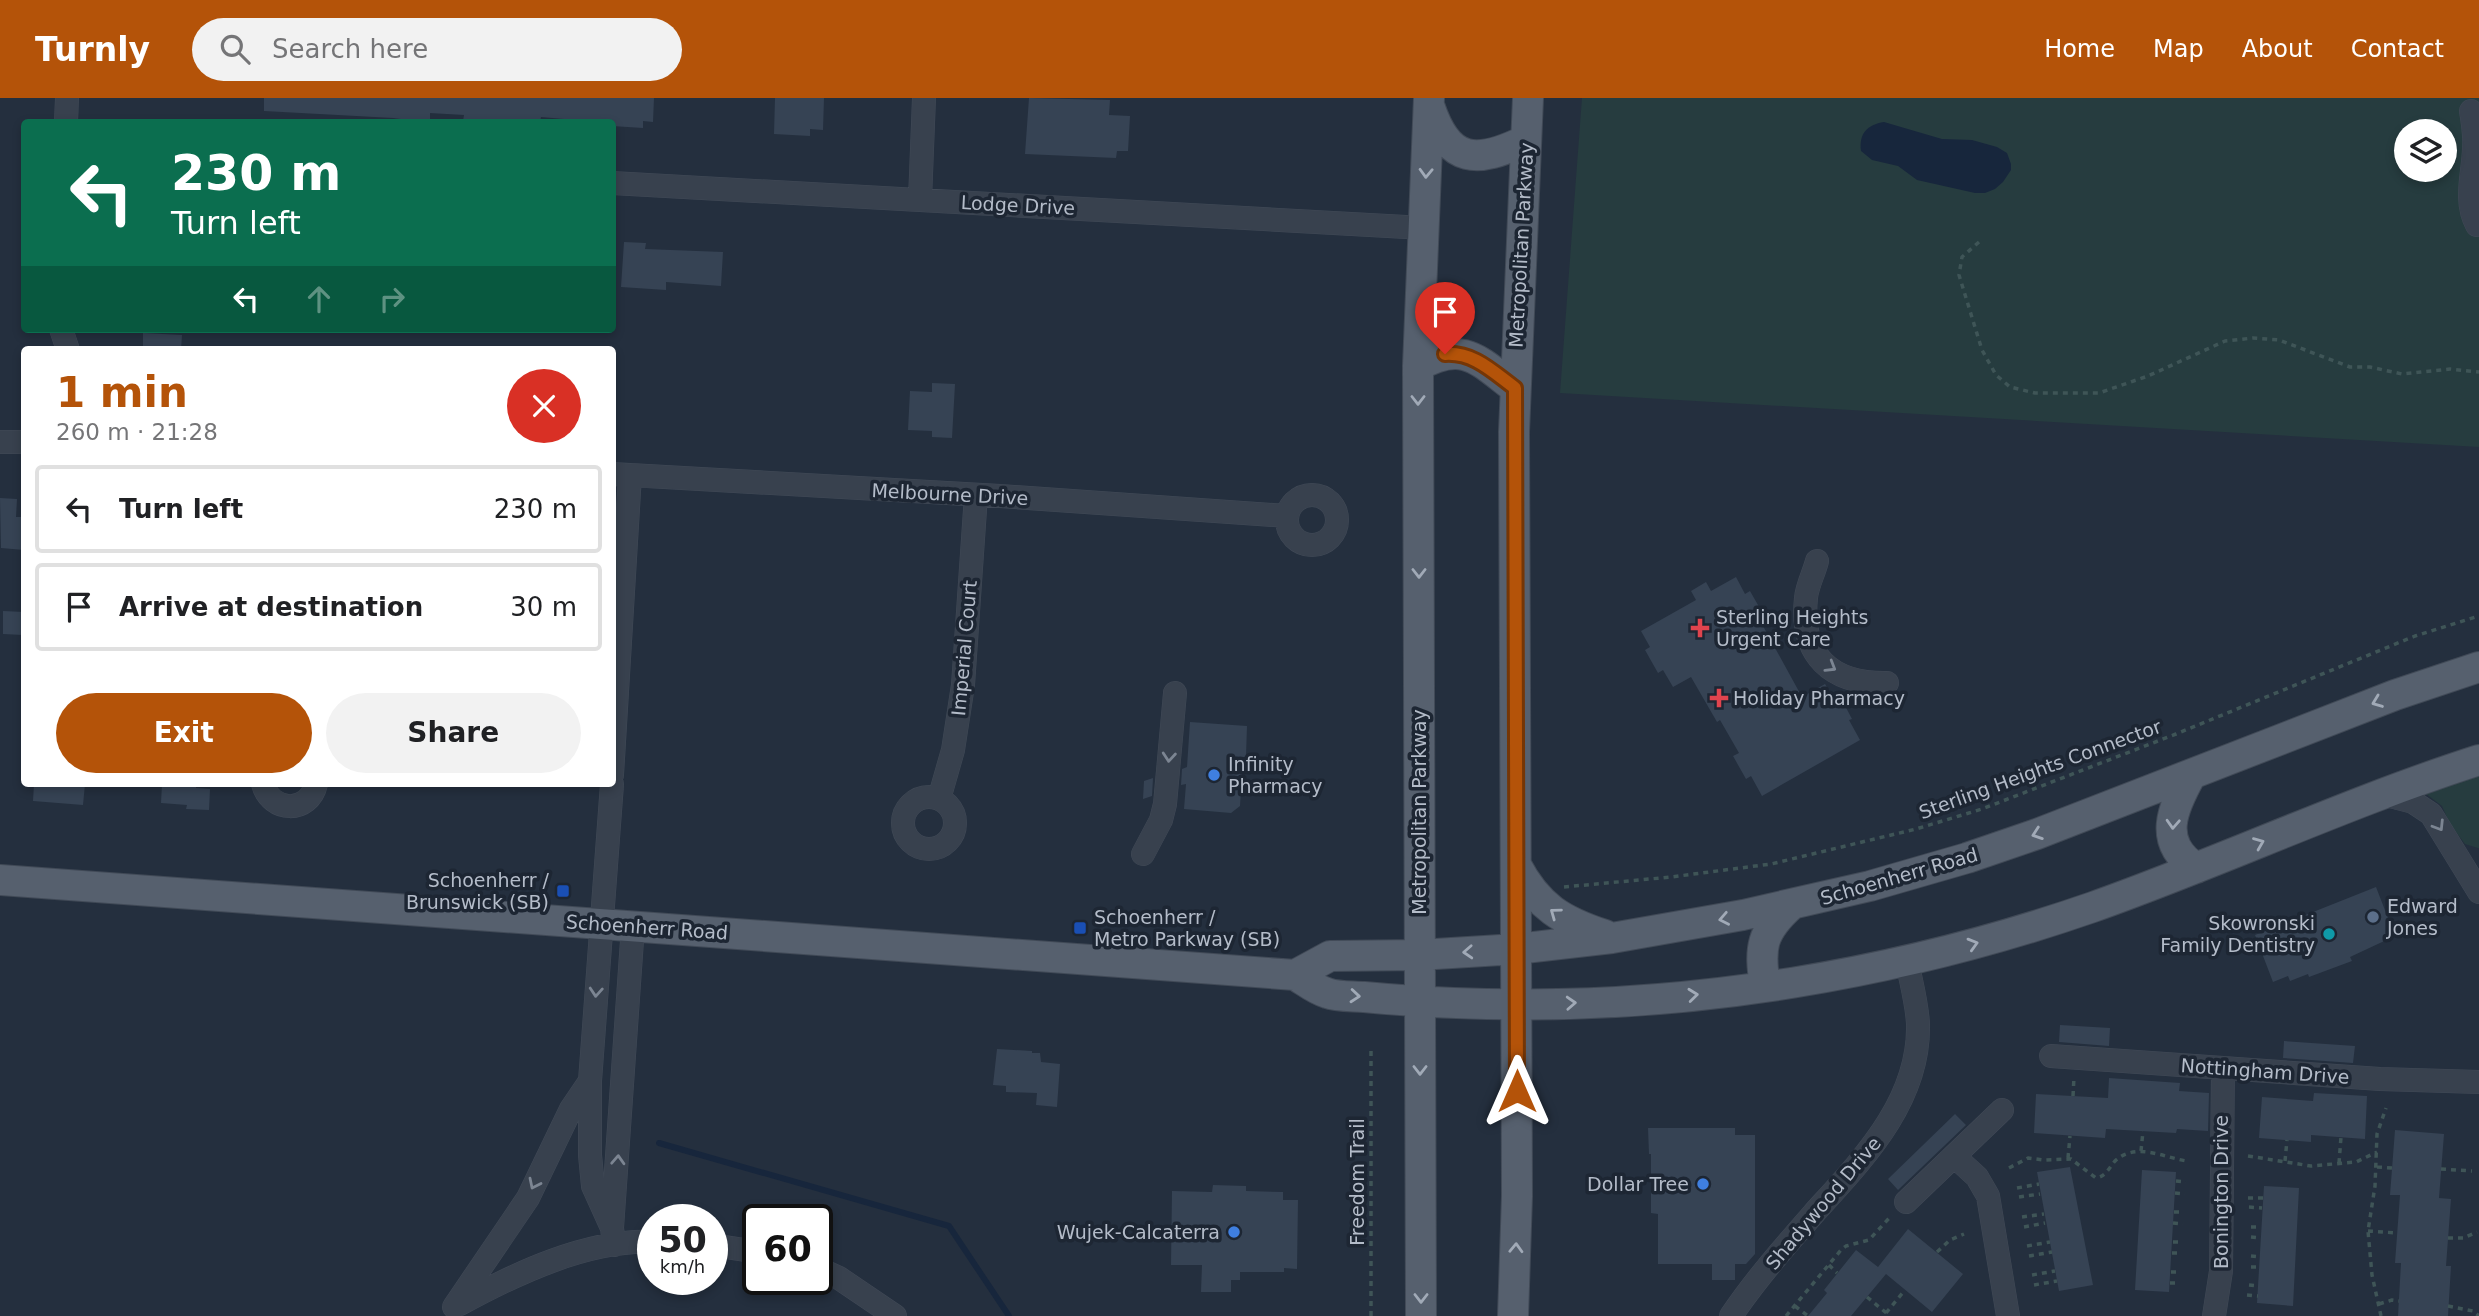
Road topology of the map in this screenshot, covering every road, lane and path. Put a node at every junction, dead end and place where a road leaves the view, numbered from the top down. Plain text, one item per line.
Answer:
1 (67, 98) edge
2 (924, 98) edge
3 (1528, 98) edge
4 (1429, 101) edge
5 (2471, 111) dead end
6 (66, 119) edge
7 (1526, 140) junction
8 (616, 183) edge
9 (920, 200) junction
10 (2477, 225) dead end
11 (1424, 228) junction
12 (1979, 242) dead end
13 (1418, 366) junction
14 (2479, 372) edge
15 (1515, 388) junction
16 (0, 442) edge
17 (21, 442) edge
18 (621, 475) edge
19 (976, 495) junction
20 (1287, 516) dead end
21 (1817, 561) dead end
22 (2479, 615) edge
23 (616, 642) edge
24 (2479, 667) edge
25 (1887, 683) dead end
26 (1175, 693) dead end
27 (2479, 760) edge
28 (2191, 775) junction
29 (264, 787) edge
30 (315, 787) edge
31 (612, 787) edge
32 (2382, 794) junction
33 (939, 799) dead end
34 (1143, 853) dead end
35 (1516, 865) junction
36 (2196, 869) junction
37 (0, 880) edge
38 (2477, 881) edge
39 (1562, 887) dead end
40 (1791, 905) junction
41 (603, 924) junction
42 (633, 926) junction
43 (1612, 937) junction
44 (1517, 949) junction
45 (1419, 955) junction
46 (1907, 961) junction
47 (1295, 975) junction
48 (1765, 986) junction
49 (1420, 1002) junction
50 (1517, 1004) junction
51 (1371, 1048) dead end
52 (2051, 1056) dead end
53 (2075, 1068) dead end
54 (2223, 1068) junction
55 (590, 1081) junction
56 (2479, 1082) edge
57 (2073, 1096) dead end
58 (2386, 1108) dead end
59 (2002, 1110) dead end
60 (2143, 1131) dead end
61 (2070, 1136) dead end
62 (2341, 1137) dead end
63 (2287, 1140) dead end
64 (2141, 1152) junction
65 (2377, 1152) junction
66 (1954, 1156) junction
67 (2248, 1156) dead end
68 (2068, 1159) junction
69 (2187, 1161) dead end
70 (2285, 1161) junction
71 (2339, 1163) junction
72 (2376, 1167) junction
73 (2009, 1168) dead end
74 (2392, 1168) dead end
75 (2441, 1169) dead end
76 (2472, 1171) dead end
77 (2176, 1181) dead end
78 (2186, 1182) dead end
79 (2039, 1184) dead end
80 (2017, 1188) dead end
81 (2175, 1193) dead end
82 (2040, 1194) dead end
83 (2185, 1194) dead end
84 (2019, 1198) dead end
85 (2248, 1198) dead end
86 (2263, 1198) dead end
87 (2249, 1207) dead end
88 (1900, 1208) joint
89 (2262, 1208) dead end
90 (2174, 1212) dead end
91 (2184, 1212) dead end
92 (2043, 1214) dead end
93 (2022, 1217) dead end
94 (2045, 1223) dead end
95 (2173, 1223) dead end
96 (2183, 1224) dead end
97 (2024, 1227) dead end
98 (2251, 1227) dead end
99 (2260, 1227) dead end
100 (2368, 1231) junction
101 (2477, 1232) dead end
102 (2397, 1233) dead end
103 (1964, 1234) dead end
104 (613, 1236) junction
105 (2251, 1237) dead end
106 (2260, 1238) dead end
107 (2448, 1238) dead end
108 (637, 1240) edge
109 (2050, 1242) dead end
110 (2173, 1242) dead end
111 (2182, 1242) dead end
112 (2028, 1246) dead end
113 (1937, 1252) dead end
114 (2052, 1252) dead end
115 (2172, 1253) dead end
116 (2182, 1253) dead end
117 (2029, 1256) dead end
118 (2252, 1256) dead end
119 (2260, 1257) dead end
120 (1829, 1265) junction
121 (2251, 1267) dead end
122 (2260, 1267) dead end
123 (2055, 1271) dead end
124 (2171, 1272) dead end
125 (2180, 1272) dead end
126 (1838, 1273) dead end
127 (833, 1275) edge
128 (2032, 1275) dead end
129 (2057, 1281) dead end
130 (2170, 1283) dead end
131 (2180, 1283) dead end
132 (2034, 1285) dead end
133 (2249, 1285) dead end
134 (2258, 1286) dead end
135 (1905, 1290) dead end
136 (2247, 1295) dead end
137 (2258, 1296) dead end
138 (1867, 1297) dead end
139 (2399, 1301) dead end
140 (2379, 1304) junction
141 (1795, 1306) junction
142 (2448, 1306) dead end
143 (449, 1312) edge
144 (1888, 1315) edge
145 (895, 1316) edge
146 (1371, 1316) edge
147 (1421, 1316) edge
148 (1513, 1316) edge
149 (1731, 1316) edge
150 (1786, 1316) edge
151 (1808, 1316) edge
152 (2008, 1316) edge
153 (2214, 1316) edge
154 (2381, 1316) edge
155 (2479, 1316) edge

1 - 6 street
2 - 9 street
3 - 7 main road, Metropolitan Parkway
4 - 7 main road
4 -> 11 main road, Metropolitan Parkway
5 - 10 street
7 - 15 main road, Metropolitan Parkway
8 - 9 street, Lodge Drive
9 - 11 street, Lodge Drive
11 - 13 main road, Metropolitan Parkway
12 - 14 path
13 - 15 main road
13 -> 45 main road, Metropolitan Parkway
15 - 35 main road, Metropolitan Parkway
16 - 17 street
18 - 19 street, Melbourne Drive
18 - 23 street
19 - 20 street, Melbourne Drive
19 - 33 street, Imperial Court
21 -> 25 street
22 - 39 path, Sterling Heights Connector
24 -> 28 main road, Schoenherr Road
26 -> 34 street
27 - 32 main road, Schoenherr Road
28 -> 36 main road
28 -> 40 main road, Schoenherr Road
29 - 30 street
31 - 41 street
36 -> 32 main road, Schoenherr Road
32 -> 38 street
43 -> 35 main road
35 - 44 main road, Metropolitan Parkway
46 -> 36 main road, Schoenherr Road
37 - 41 main road, Schoenherr Road
40 -> 43 main road, Schoenherr Road
40 - 48 main road
41 - 42 main road, Schoenherr Road
41 -> 55 street
42 - 47 main road, Schoenherr Road
104 -> 42 street
43 - 44 main road, Schoenherr Road
44 -> 45 main road, Schoenherr Road
44 - 50 main road, Metropolitan Parkway
45 - 47 main road, Schoenherr Road
45 - 49 main road, Metropolitan Parkway
46 - 48 main road, Schoenherr Road
46 - 149 street, Shadywood Drive
47 -> 49 main road, Schoenherr Road
50 -> 48 main road, Schoenherr Road
49 - 50 main road, Schoenherr Road
49 -> 147 main road, Metropolitan Parkway
148 -> 50 main road, Metropolitan Parkway
51 - 146 path, Freedom Trail
52 - 54 street, Nottingham Drive
53 - 57 path
54 - 56 street, Nottingham Drive
54 - 153 street, Bonington Drive
55 - 104 street
55 -> 143 street
58 - 65 path
59 - 66 street
60 - 64 path
61 - 68 path
62 - 71 path
63 - 70 path
64 - 68 path
64 - 69 path
65 - 71 path
65 - 72 path
66 - 88 street
66 - 152 street
67 - 70 path
68 - 73 path
70 - 71 path
72 - 74 path
72 - 100 path
75 - 76 path
77 - 78 path
79 - 80 path
81 - 83 path
82 - 84 path
85 - 86 path
87 - 89 path
88 - 120 path
90 - 91 path
92 - 93 path
94 - 97 path
95 - 96 path
98 - 99 path
100 - 102 path
100 - 140 path
101 - 107 path
103 - 113 path
104 - 108 street
104 - 143 street
105 - 106 path
109 - 112 path
110 - 111 path
114 - 117 path
115 - 116 path
118 - 119 path
120 - 126 path
120 - 141 path
121 - 122 path
123 - 128 path
124 - 125 path
127 - 145 street
129 - 132 path
130 - 131 path
133 - 134 path
135 - 144 path
136 - 137 path
138 - 144 path
139 - 140 path
140 - 154 path
141 - 150 path
141 - 151 path
142 - 155 path

